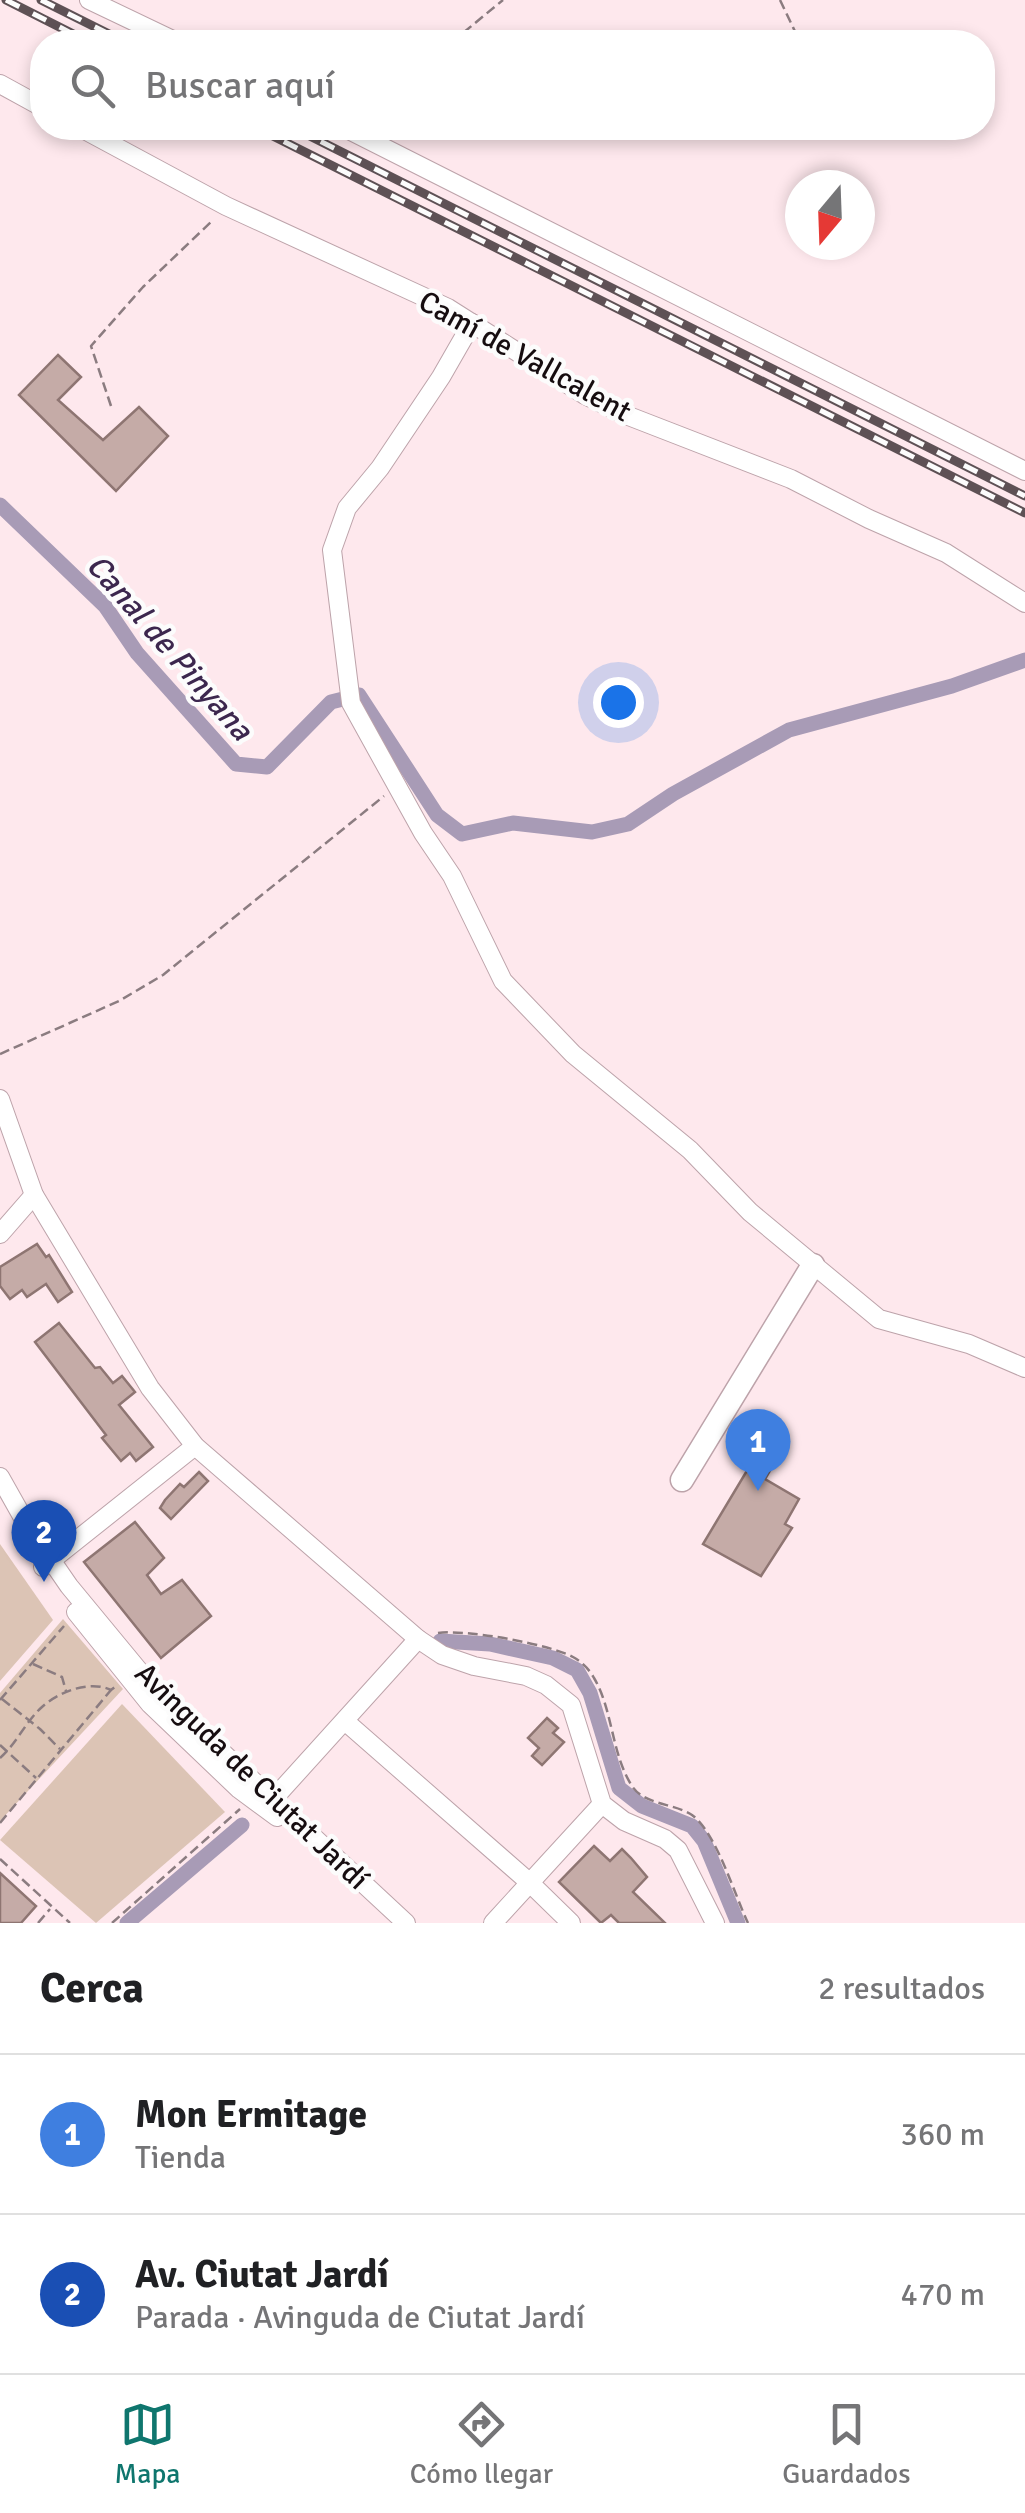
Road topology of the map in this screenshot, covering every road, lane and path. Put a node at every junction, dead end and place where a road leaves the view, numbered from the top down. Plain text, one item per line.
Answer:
1 (89, 0) edge
2 (503, 0) edge
3 (780, 0) edge
4 (152, 30) edge
5 (467, 30) edge
6 (794, 30) edge
7 (0, 84) edge
8 (30, 100) edge
9 (103, 140) edge
10 (369, 140) edge
11 (226, 206) junction
12 (472, 323) junction
13 (111, 406) dead end
14 (1025, 471) edge
15 (1025, 603) edge
16 (397, 786) junction
17 (0, 1054) edge
18 (0, 1099) edge
19 (34, 1195) junction
20 (0, 1234) edge
21 (813, 1265) junction
22 (1025, 1368) edge
23 (195, 1446) junction
24 (0, 1477) edge
25 (682, 1480) dead end
26 (0, 1500) edge
27 (46, 1564) junction
28 (64, 1626) dead end
29 (418, 1639) junction
30 (32, 1663) junction
31 (118, 1684) junction
32 (66, 1693) junction
33 (0, 1699) edge
34 (31, 1722) junction
35 (346, 1722) junction
36 (0, 1744) edge
37 (61, 1750) junction
38 (8, 1751) junction
39 (0, 1758) edge
40 (37, 1779) junction
41 (264, 1801) junction
42 (602, 1804) junction
43 (0, 1812) edge
44 (6, 1816) junction
45 (0, 1824) edge
46 (0, 1859) edge
47 (529, 1882) junction
48 (52, 1907) junction
49 (38, 1923) edge
50 (70, 1923) edge
51 (112, 1923) edge
52 (389, 1923) edge
53 (406, 1923) edge
54 (492, 1923) edge
55 (571, 1923) edge
56 (715, 1923) edge
57 (748, 1923) edge

1 - 4 street
2 - 5 path
3 - 6 path
7 - 8 street
9 - 11 street, Camí de Vallcalent
10 - 14 street
11 - 12 street, Camí de Vallcalent
11 - 13 path
12 - 15 street, Camí de Vallcalent
12 - 16 street
16 - 17 path
16 - 21 street
18 - 19 street
19 - 20 street
19 - 23 street
21 - 22 street
21 - 25 street
23 - 27 street
23 - 29 street
24 - 27 street, Avinguda de Ciutat Jardí
26 - 27 street, Avinguda de Ciutat Jardí
27 - 31 street, Avinguda de Ciutat Jardí
27 - 41 street, Avinguda de Ciutat Jardí
28 - 30 path
29 - 35 street
29 - 42 street
29 - 57 path
30 - 32 path
30 - 33 path
31 - 32 path
31 - 37 path
31 - 41 street, Avinguda de Ciutat Jardí
32 - 34 path
33 - 34 path
34 - 37 path
34 - 38 path
35 - 41 street
35 - 47 street
36 - 38 path
37 - 40 path
38 - 39 path
38 - 40 path
40 - 44 path
41 - 51 path
41 - 52 street, Avinguda de Ciutat Jardí
41 - 53 street, Avinguda de Ciutat Jardí
42 - 47 street
42 - 56 street
43 - 44 path
44 - 45 path
46 - 48 path
47 - 54 street
47 - 55 street
48 - 49 path
48 - 50 path

